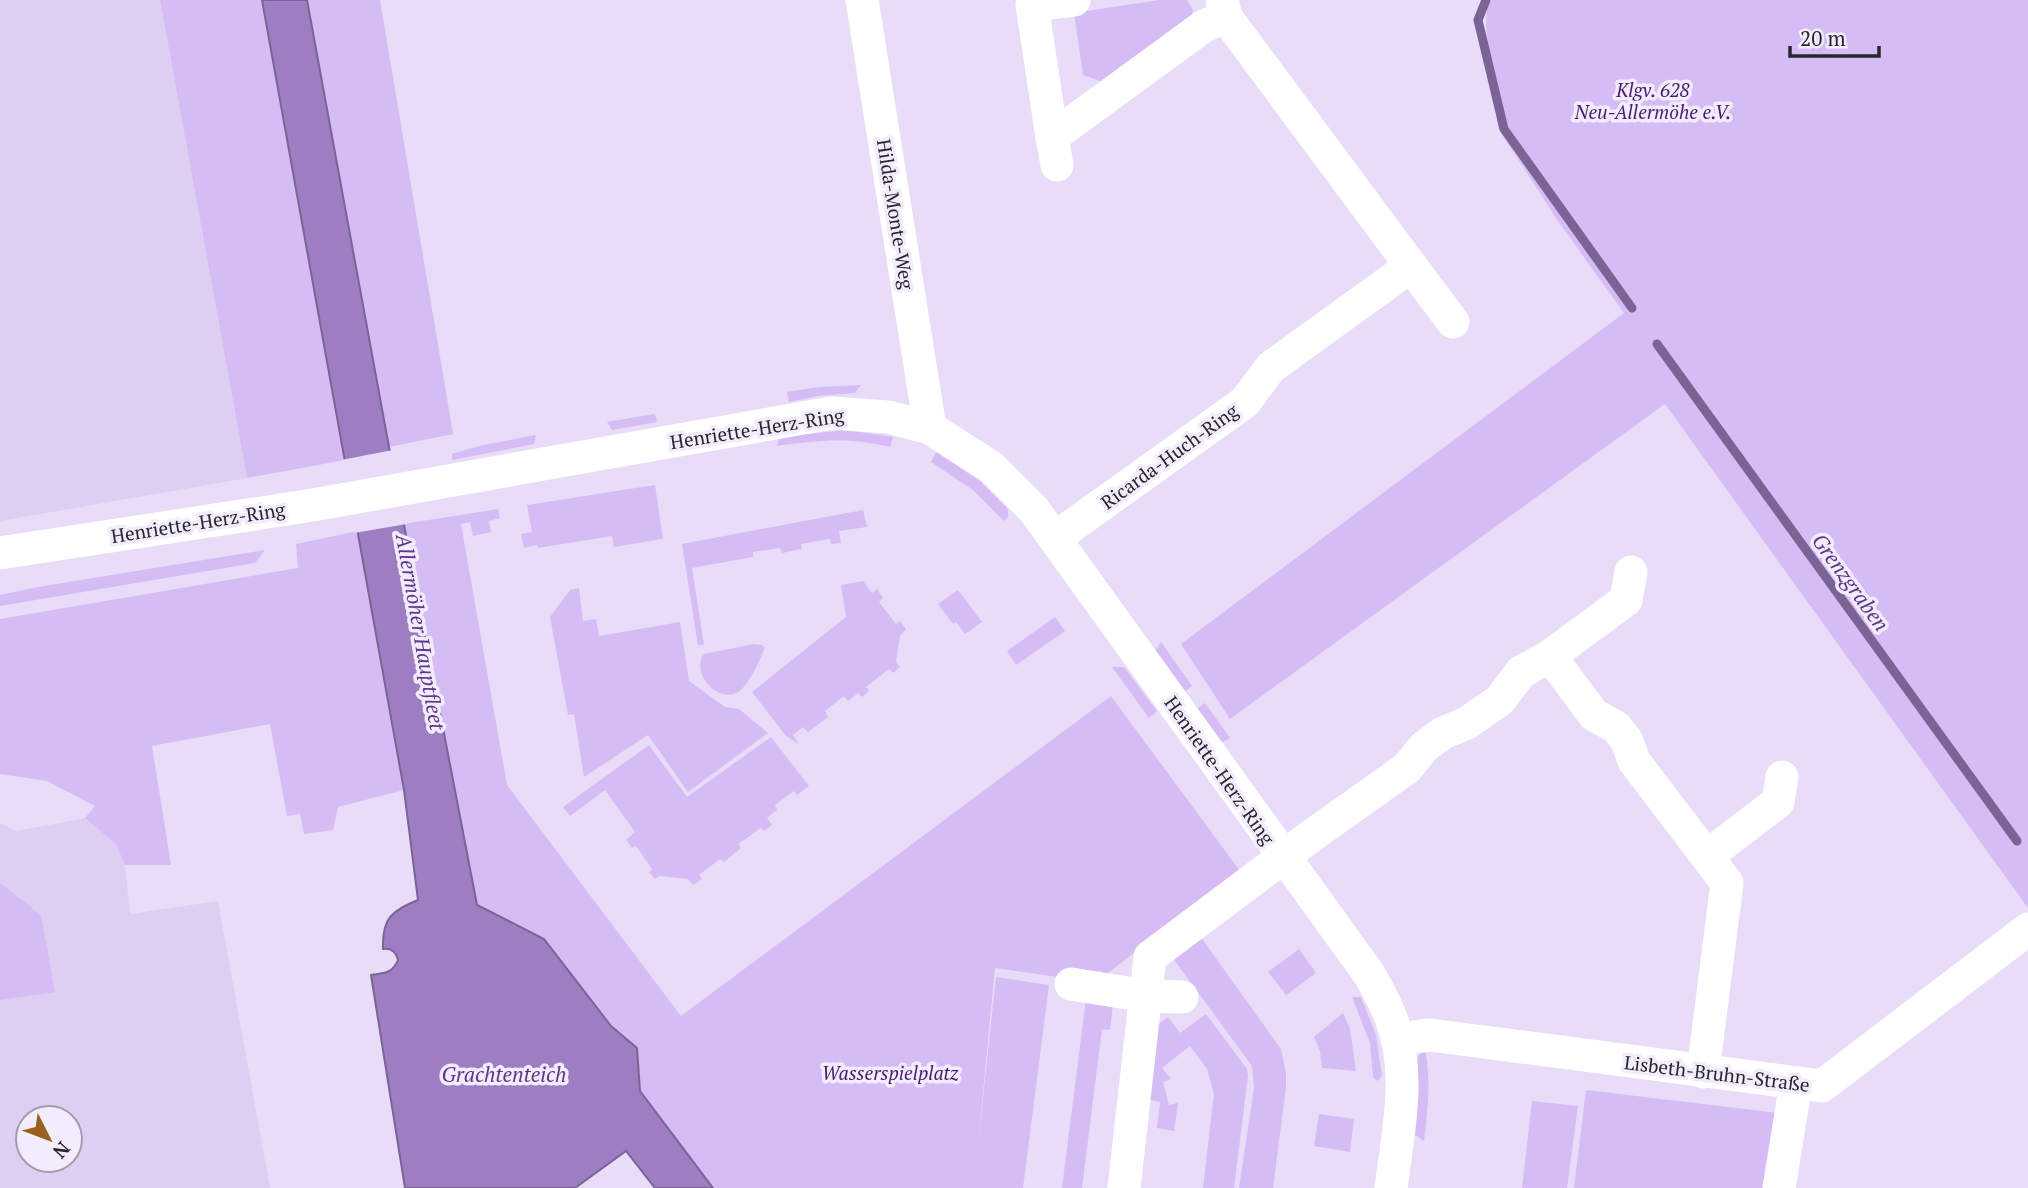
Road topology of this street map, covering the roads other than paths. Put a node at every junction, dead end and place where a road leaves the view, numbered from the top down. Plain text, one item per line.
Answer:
1 (862, 0) edge
2 (1074, 0) edge
3 (1224, 9) edge
4 (1046, 97) junction
5 (1103, 100) junction
6 (1410, 266) junction
7 (1453, 322) dead end
8 (930, 428) junction
9 (1055, 538) junction
10 (0, 553) edge
11 (1631, 572) dead end
12 (1550, 656) junction
13 (1782, 777) dead end
14 (1707, 856) junction
15 (1283, 858) junction
16 (2028, 929) edge
17 (1071, 984) dead end
18 (1146, 996) junction
19 (1182, 997) dead end
20 (1397, 1039) junction
21 (1703, 1072) junction
22 (1796, 1083) junction
23 (1124, 1188) edge
24 (1391, 1188) edge
25 (1779, 1188) edge

1 - 8 street, Hilda-Monte-Weg
2 - 4 street
3 - 5 street
3 - 6 street
4 - 5 street
4 - 5 street
6 - 7 street
6 - 9 street, Ricarda-Huch-Ring
8 - 9 street, Henriette-Herz-Ring
8 - 10 street, Henriette-Herz-Ring
9 - 15 street, Henriette-Herz-Ring
11 - 12 street
12 - 14 street
12 - 15 street
13 - 14 street
14 - 21 street
15 - 18 street
15 - 20 street, Henriette-Herz-Ring
16 - 22 street, Lisbeth-Bruhn-Straße
17 - 18 street
18 - 19 street
18 - 23 street
20 - 21 street, Lisbeth-Bruhn-Straße
20 - 24 street, Henriette-Herz-Ring
21 - 22 street, Lisbeth-Bruhn-Straße
22 - 25 street

